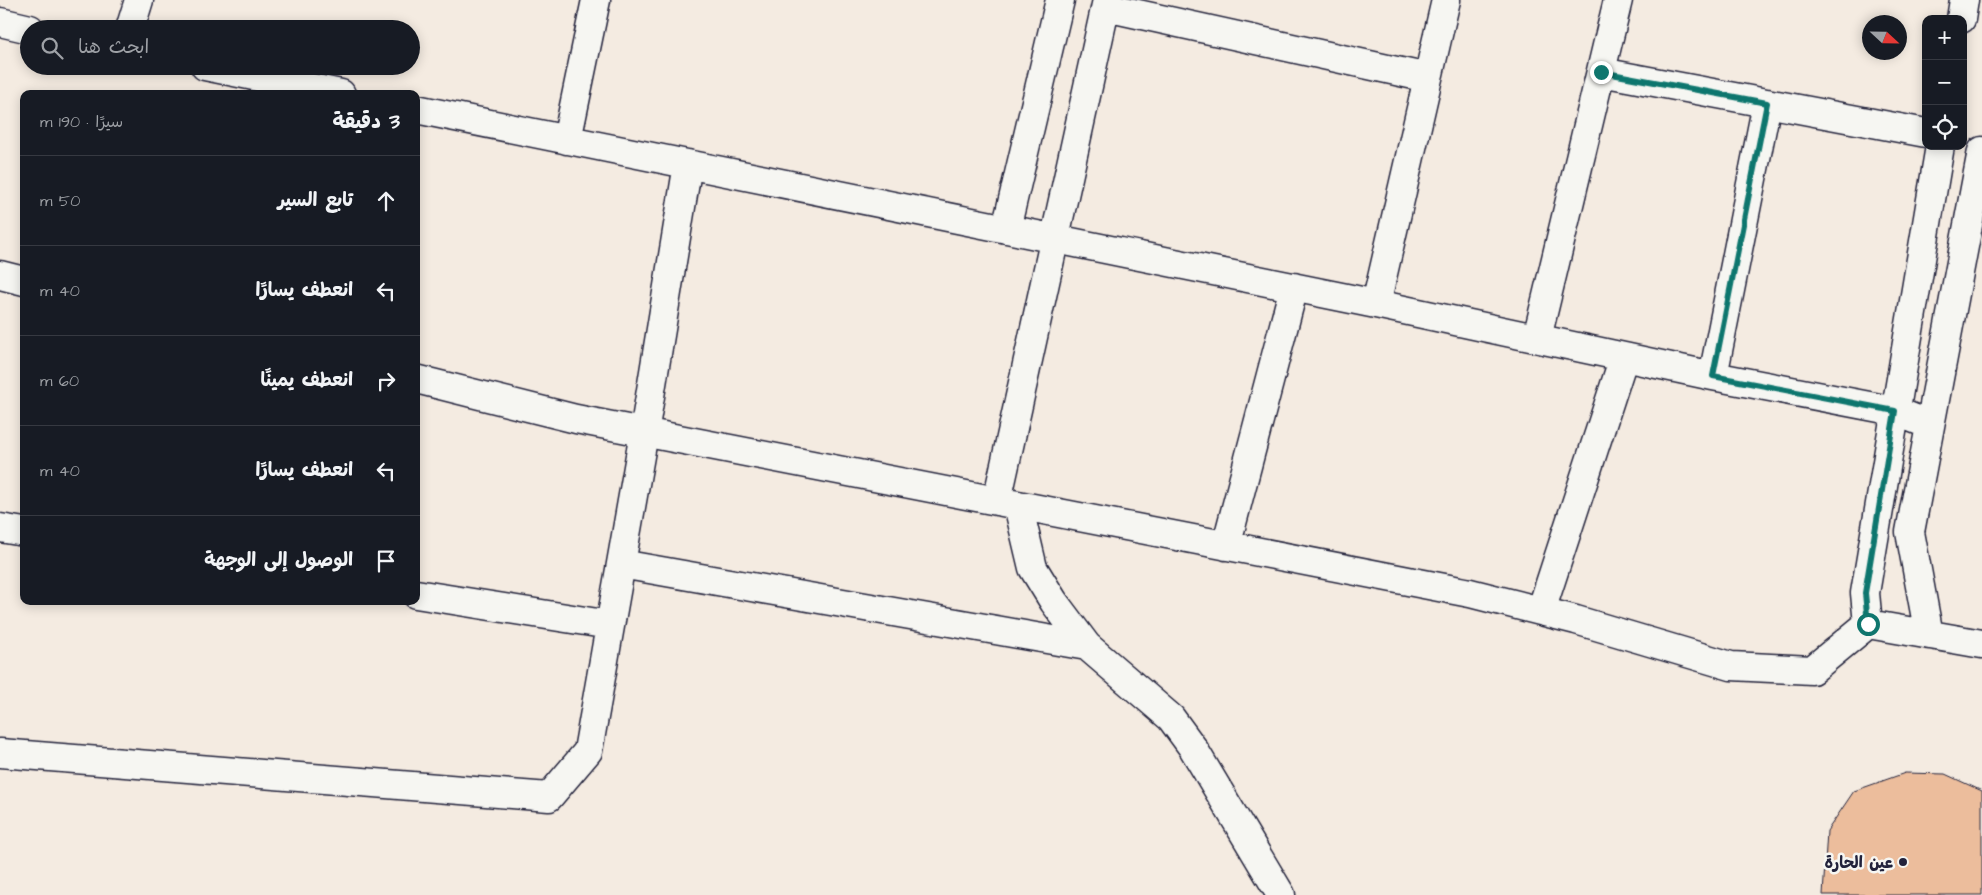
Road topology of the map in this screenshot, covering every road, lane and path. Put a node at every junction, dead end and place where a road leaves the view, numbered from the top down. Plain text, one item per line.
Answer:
1 (139, 0) edge
2 (596, 0) edge
3 (1060, 0) edge
4 (1446, 0) edge
5 (1618, 0) edge
6 (1964, 0) edge
7 (1106, 3) edge
8 (1962, 15) edge
9 (133, 20) edge
10 (0, 22) edge
11 (20, 27) edge
12 (1601, 72) junction
13 (249, 75) edge
14 (1428, 78) junction
15 (322, 90) edge
16 (1767, 103) junction
17 (420, 110) edge
18 (1922, 132) edge
19 (567, 140) junction
20 (1939, 150) edge
21 (1982, 152) edge
22 (688, 164) junction
23 (1006, 229) junction
24 (1054, 238) junction
25 (0, 275) edge
26 (20, 280) edge
27 (1294, 287) junction
28 (1376, 304) junction
29 (1537, 338) junction
30 (1624, 357) junction
31 (1713, 376) junction
32 (420, 380) edge
33 (1895, 411) junction
34 (1930, 425) junction
35 (644, 433) junction
36 (1007, 503) junction
37 (0, 528) edge
38 (20, 531) edge
39 (1226, 546) junction
40 (621, 564) junction
41 (420, 595) edge
42 (1541, 611) junction
43 (1868, 624) junction
44 (610, 625) junction
45 (1928, 634) junction
46 (1982, 644) edge
47 (1087, 646) junction
48 (0, 753) edge
49 (1281, 895) edge

1 - 9 street
2 - 19 street
3 - 23 street
4 - 14 street
5 - 12 street
6 - 8 street
7 - 14 street
7 - 24 street
10 - 11 street
12 - 16 street
12 - 29 street
13 - 15 street
14 - 28 street
16 - 18 street
16 - 31 street
17 - 19 street
19 - 22 street
20 - 33 street
21 - 34 street
22 - 23 street
22 - 35 street
23 - 24 street
24 - 27 street
24 - 36 street
25 - 26 street
27 - 28 street
27 - 39 street
28 - 29 street
29 - 30 street
30 - 31 street
30 - 42 street
31 - 33 street
32 - 35 street
33 - 34 street
33 - 43 street
34 - 45 street
35 - 36 street
35 - 40 street
36 - 39 street
36 - 47 street
37 - 38 street
39 - 42 street
40 - 44 street
40 - 47 street
41 - 44 street
42 - 43 street
43 - 45 street
44 - 48 street
45 - 46 street
47 - 49 street

